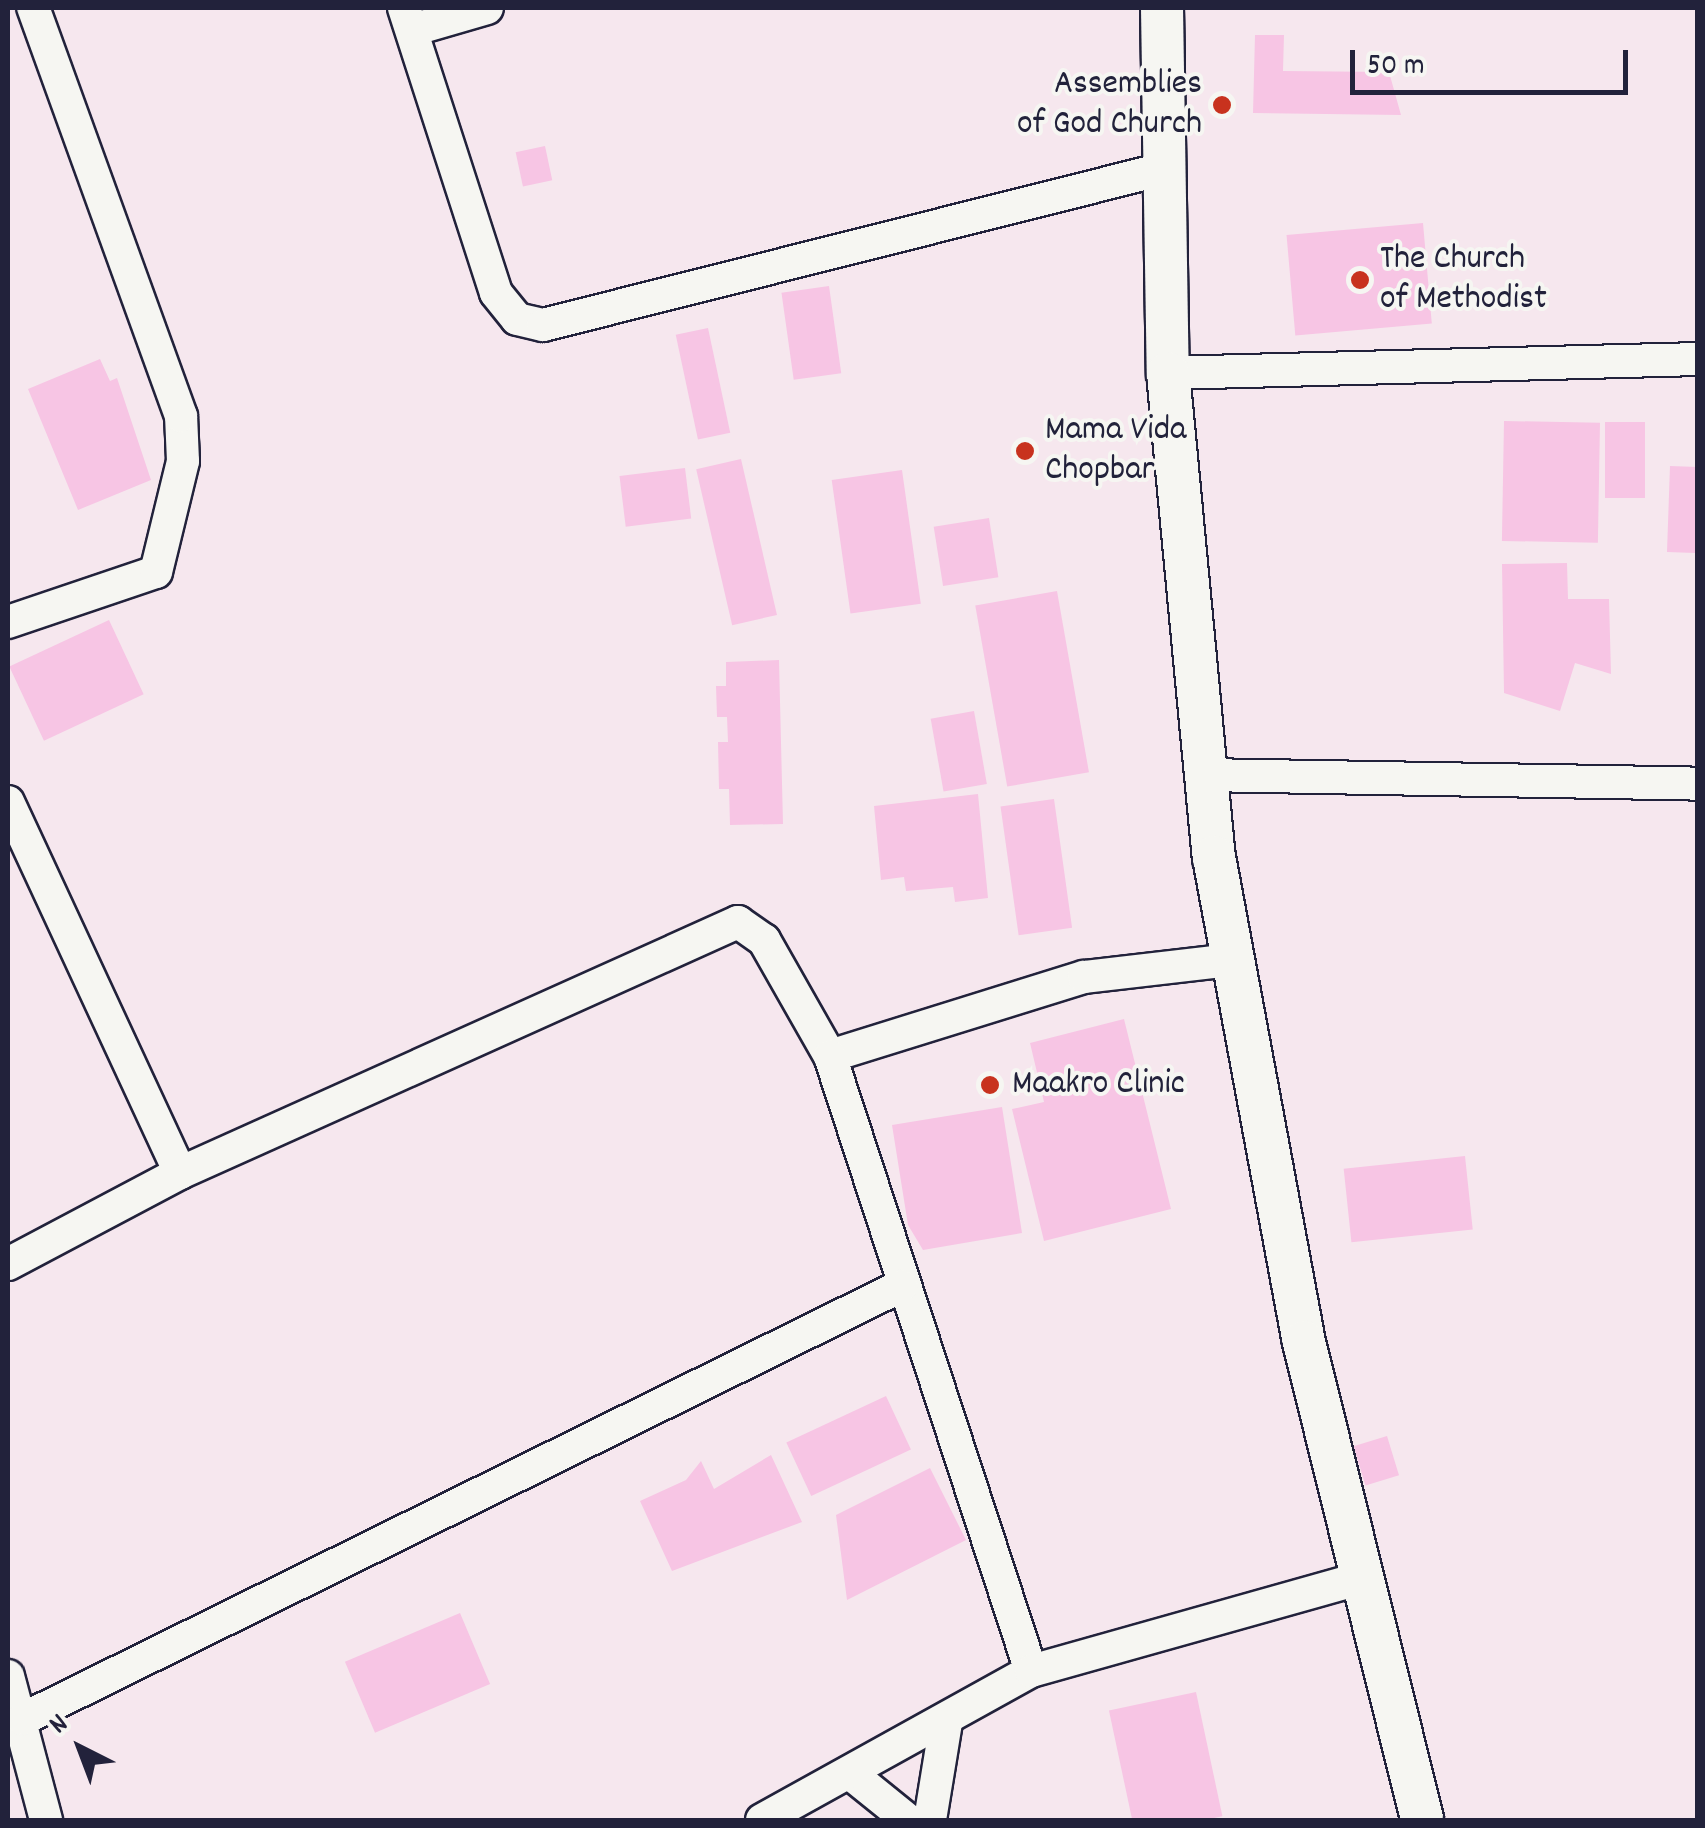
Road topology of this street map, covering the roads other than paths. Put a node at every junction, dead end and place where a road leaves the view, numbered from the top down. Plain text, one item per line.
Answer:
1 (33, 8) edge
2 (487, 8) edge
3 (1162, 8) edge
4 (408, 19) edge
5 (1163, 170) junction
6 (1698, 359) edge
7 (1168, 373) junction
8 (8, 622) edge
9 (1203, 775) junction
10 (1698, 784) edge
11 (8, 802) edge
12 (1231, 960) junction
13 (830, 1056) junction
14 (180, 1173) junction
15 (8, 1264) edge
16 (901, 1286) junction
17 (1366, 1577) junction
18 (1031, 1671) junction
19 (8, 1676) edge
20 (23, 1719) junction
21 (946, 1722) junction
22 (851, 1774) junction
23 (46, 1820) edge
24 (762, 1820) edge
25 (908, 1820) edge
26 (930, 1820) edge
27 (1422, 1820) edge

1 - 8 street
2 - 4 street
3 - 5 street
4 - 5 street
5 - 7 street
6 - 7 street
7 - 9 street
9 - 10 street
9 - 12 street
11 - 14 street
12 - 13 street
12 - 17 street
13 - 14 street
13 - 16 street
14 - 15 street
16 - 18 street
16 - 20 street
17 - 18 street
17 - 27 street
18 - 21 street
19 - 20 street
20 - 23 street
21 - 22 street
21 - 26 street
22 - 24 street
22 - 25 street

